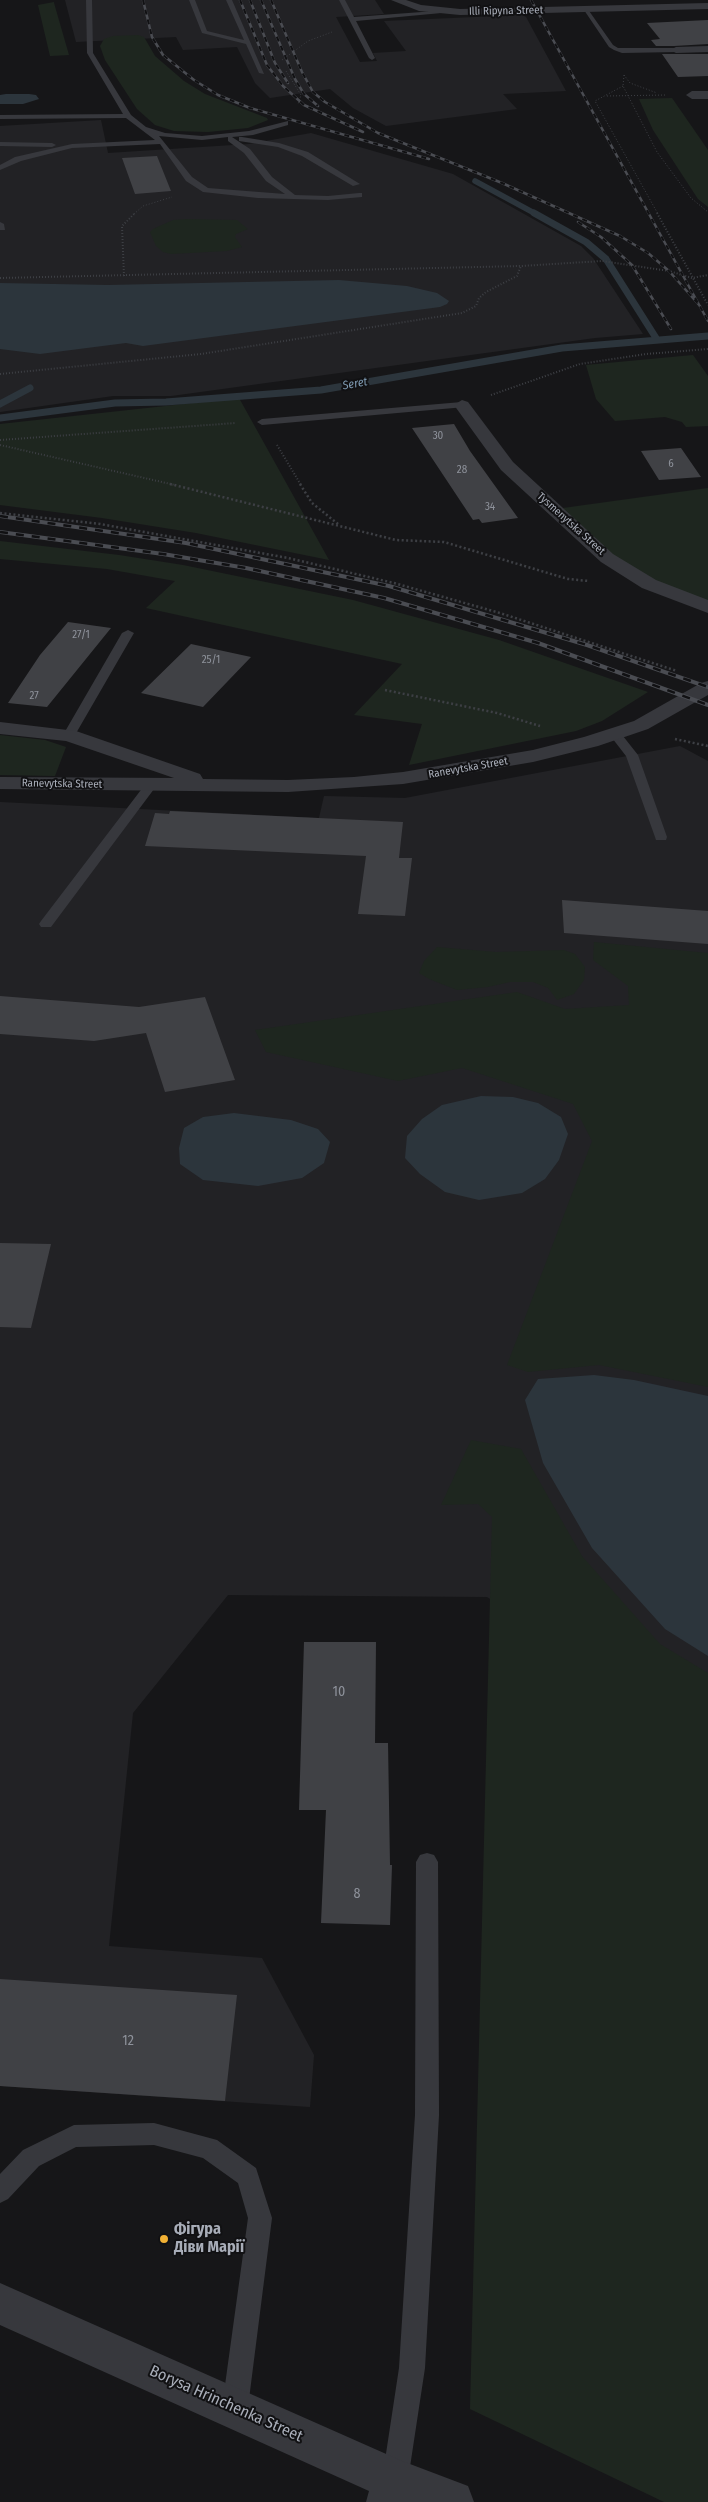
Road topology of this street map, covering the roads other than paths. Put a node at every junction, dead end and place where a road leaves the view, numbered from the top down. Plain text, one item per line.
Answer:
1 (89, 0) edge
2 (192, 0) edge
3 (229, 0) edge
4 (342, 0) edge
5 (396, 0) edge
6 (589, 6) edge
7 (708, 6) edge
8 (449, 12) junction
9 (354, 23) junction
10 (248, 43) junction
11 (708, 49) edge
12 (676, 50) joint
13 (372, 58) dead end
14 (262, 73) dead end
15 (692, 95) road end
16 (708, 95) edge
17 (128, 116) junction
18 (0, 117) edge
19 (285, 123) road end
20 (151, 133) junction
21 (227, 136) junction
22 (162, 142) junction
23 (0, 144) edge
24 (72, 146) junction
25 (0, 158) edge
26 (18, 159) junction
27 (0, 168) edge
28 (356, 184) dead end
29 (359, 195) dead end
30 (292, 196) junction
31 (462, 405) joint
32 (262, 422) road end
33 (708, 607) edge
34 (128, 633) dead end
35 (708, 687) edge
36 (0, 728) edge
37 (615, 734) junction
38 (69, 736) junction
39 (0, 783) edge
40 (151, 785) junction
41 (214, 785) junction
42 (661, 838) dead end
43 (46, 924) dead end
44 (427, 1862) dead end
45 (0, 2191) edge
46 (0, 2304) edge
47 (235, 2407) junction
48 (391, 2491) edge
49 (452, 2502) edge

1 - 17 lane
2 - 10 lane
3 - 10 lane
4 - 9 lane
5 - 8 street, Illi Ripyna Street
6 - 7 street, Illi Ripyna Street
6 - 8 street, Illi Ripyna Street
6 - 12 lane
8 - 9 lane
9 - 13 lane
10 - 14 lane
11 - 12 street
15 - 16 street
17 - 18 lane
17 - 20 lane
19 - 21 lane
20 - 21 lane
20 - 22 lane
21 - 28 lane
21 - 30 lane
22 - 24 lane
22 - 30 lane
23 - 24 lane
24 - 26 lane
25 - 26 lane
26 - 27 lane
29 - 30 lane
31 - 32 lane
31 - 33 street, Tysmenytska Street
34 - 38 lane
35 - 37 street, Ranevytska Street
36 - 38 street, Ranevytska Street
37 - 41 street, Ranevytska Street
37 - 42 lane
38 - 41 street, Ranevytska Street
39 - 40 street, Ranevytska Street
40 - 41 street, Ranevytska Street
40 - 43 lane
44 - 48 lane
45 - 47 lane
46 - 47 street, Borysa Hrinchenka Street
47 - 48 street, Borysa Hrinchenka Street
48 - 49 street, Borysa Hrinchenka Street

